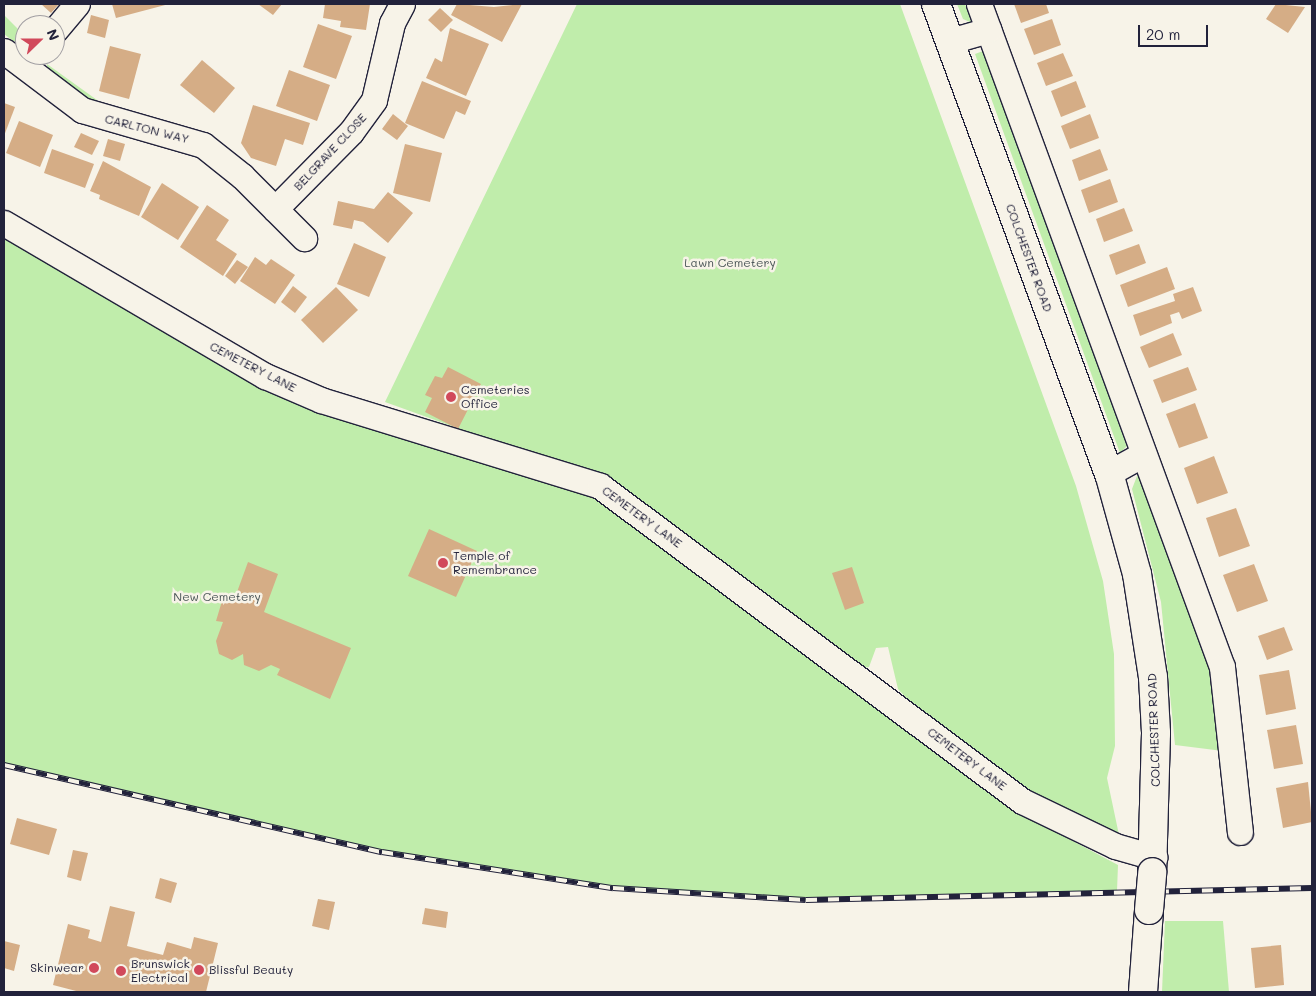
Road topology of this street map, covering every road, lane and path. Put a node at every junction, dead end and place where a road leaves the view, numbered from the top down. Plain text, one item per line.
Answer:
1 (77, 4) edge
2 (402, 4) edge
3 (936, 4) edge
4 (979, 4) edge
5 (65, 18) edge
6 (988, 30) junction
7 (950, 41) junction
8 (32, 65) edge
9 (275, 210) junction
10 (4, 224) edge
11 (304, 238) dead end
12 (1144, 454) junction
13 (1109, 473) junction
14 (1240, 832) dead end
15 (1153, 864) junction
16 (1144, 992) edge

1 - 5 street
2 - 9 street, BELGRAVE CLOSE
3 - 7 main road, COLCHESTER ROAD
4 - 6 street
6 - 7 street
6 - 12 street
7 - 13 main road, COLCHESTER ROAD
8 - 9 street, CARLTON WAY
9 - 11 street, CARLTON WAY
10 - 15 street, CEMETERY LANE
12 - 13 street
12 - 14 street
13 - 15 main road, COLCHESTER ROAD
15 - 16 main road, COLCHESTER ROAD, bridge

